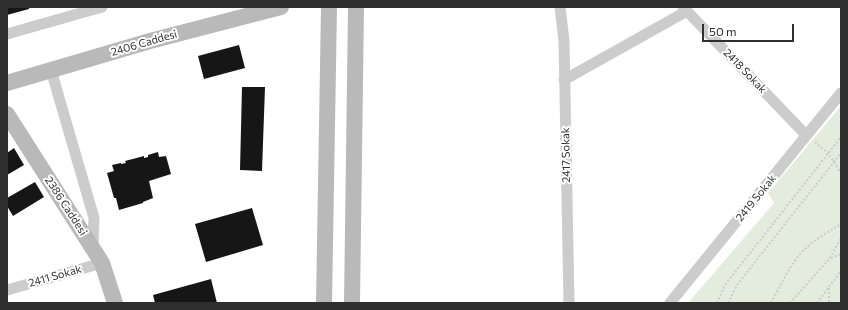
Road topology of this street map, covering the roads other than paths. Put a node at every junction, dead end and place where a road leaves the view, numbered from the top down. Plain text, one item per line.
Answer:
1 (102, 7) edge
2 (281, 7) edge
3 (329, 7) edge
4 (356, 7) edge
5 (560, 7) edge
6 (685, 9) edge
7 (7, 34) edge
8 (51, 70) junction
9 (564, 80) junction
10 (7, 83) edge
11 (841, 93) edge
12 (7, 114) edge
13 (806, 135) junction
14 (93, 248) junction
15 (102, 263) junction
16 (7, 290) edge
17 (115, 303) edge
18 (324, 303) edge
19 (352, 303) edge
20 (569, 303) edge
21 (670, 303) edge

1 - 7 street
2 - 8 main road, 2406 Caddesi
3 - 18 main road
4 - 19 main road
5 - 9 street, 2417 Sokak
6 - 9 street
6 - 13 street, 2418 Sokak
8 - 10 main road, 2406 Caddesi
8 - 14 street
9 - 20 street, 2417 Sokak
11 - 13 street, 2419 Sokak
12 - 14 main road, 2386 Caddesi
13 - 21 street, 2419 Sokak
14 - 15 main road, 2386 Caddesi
15 - 16 street, 2411 Sokak
15 - 17 main road, 2386 Caddesi

